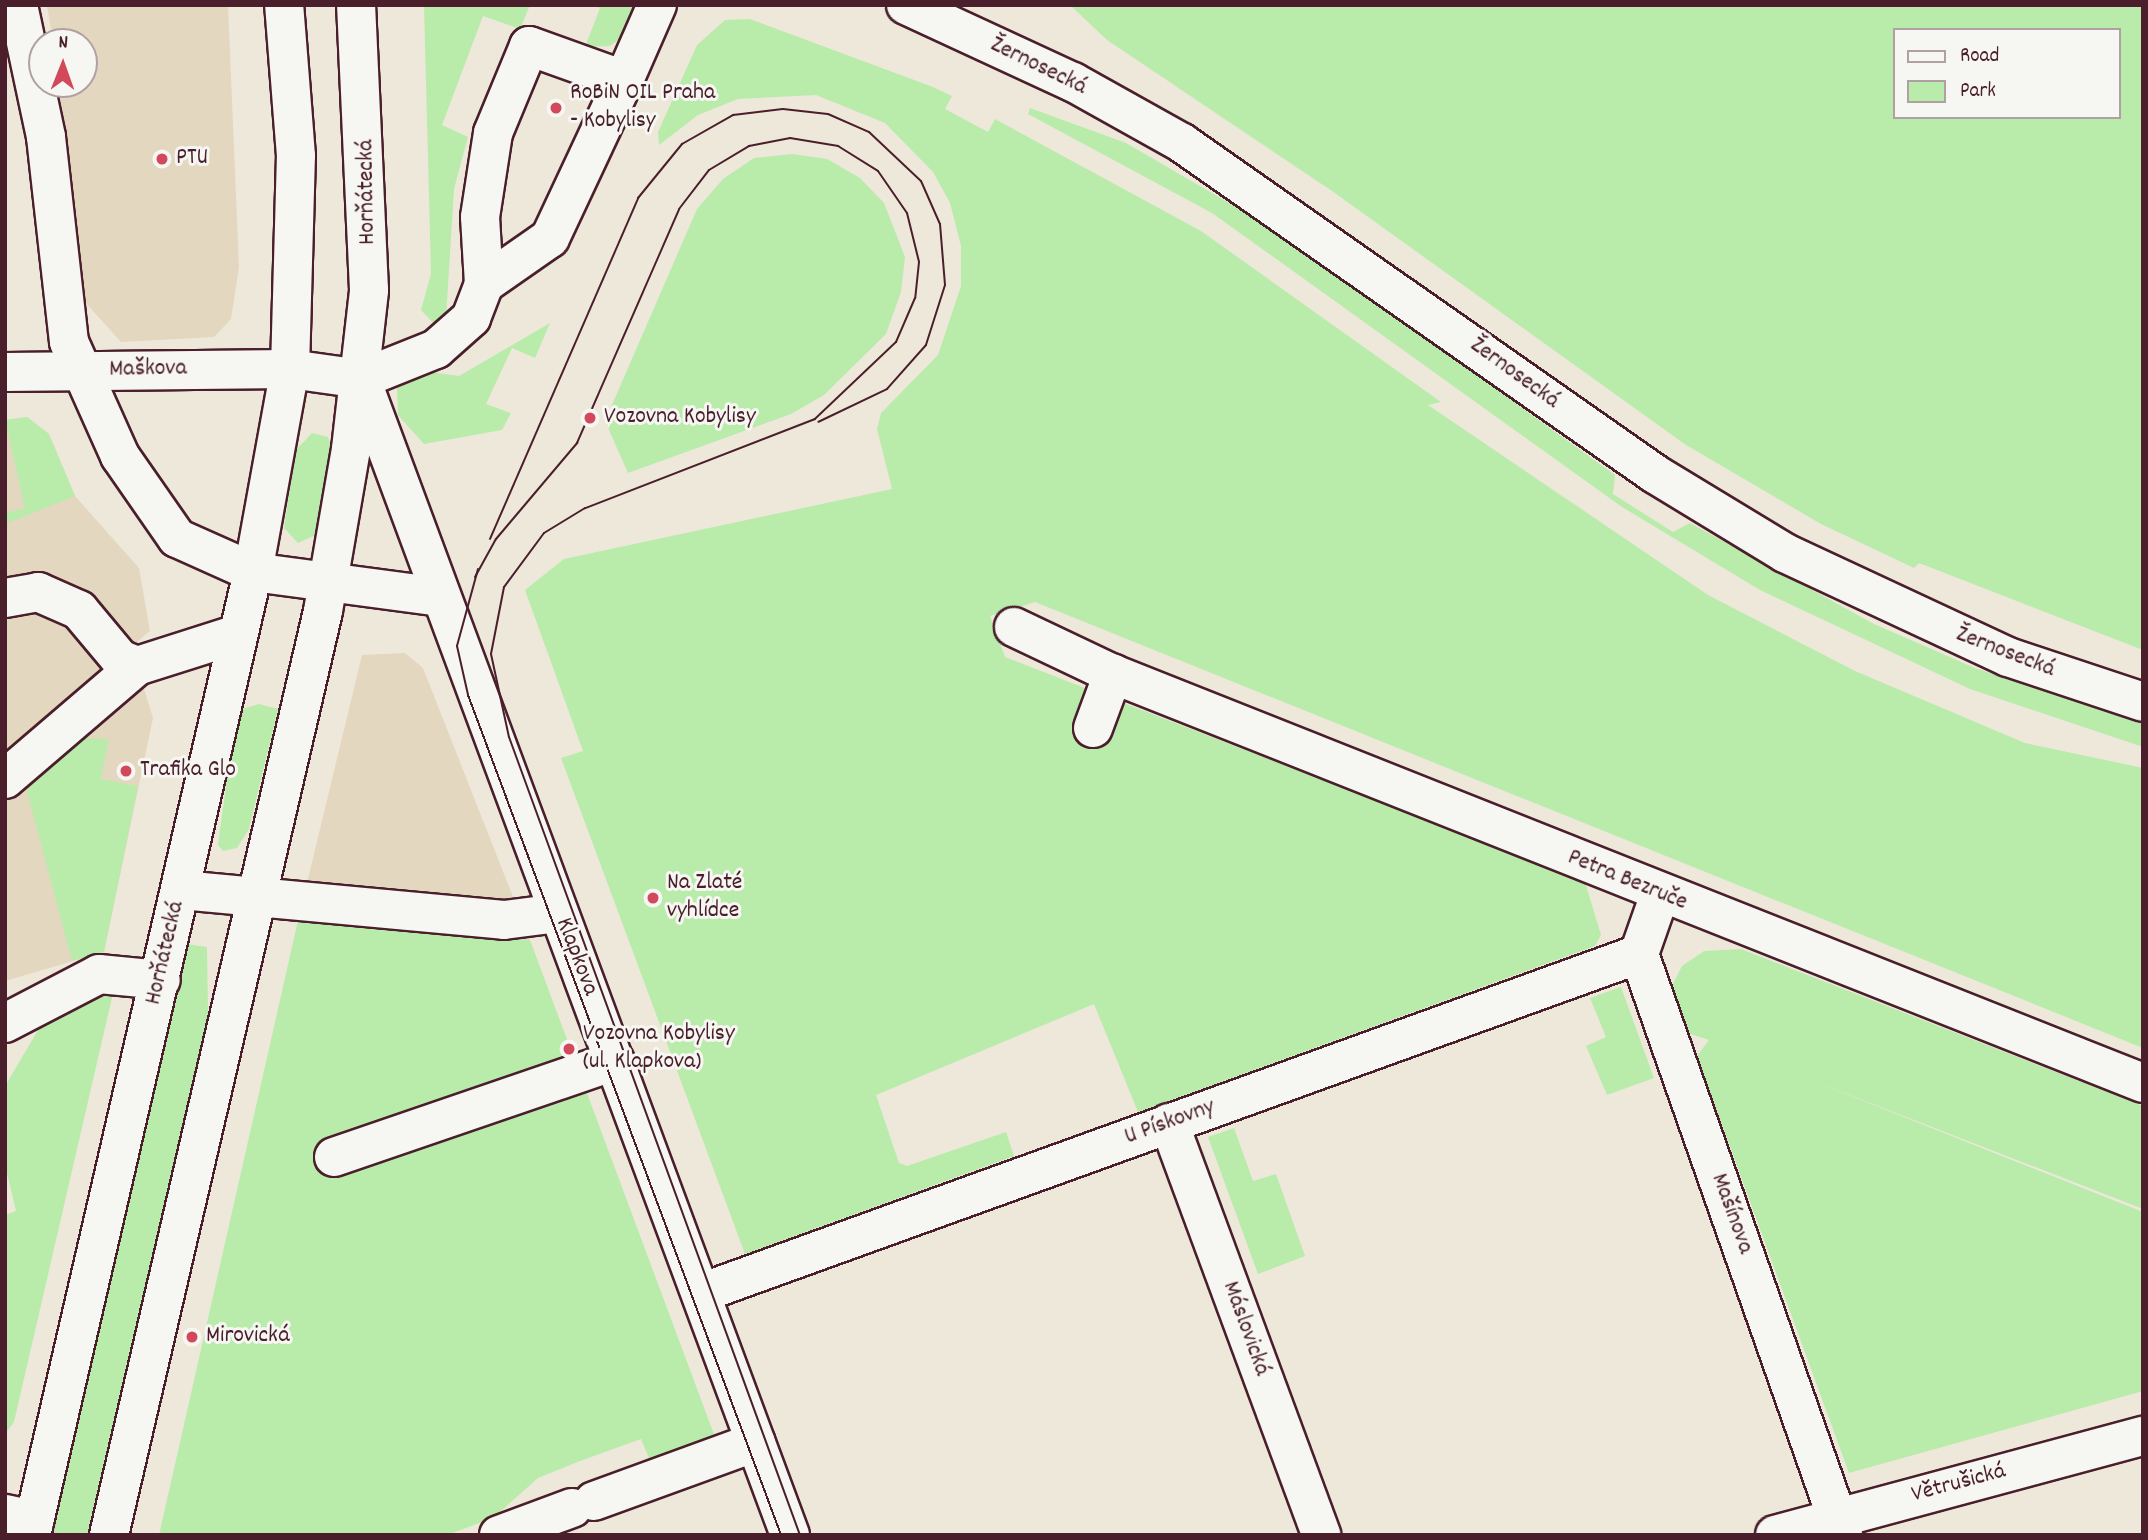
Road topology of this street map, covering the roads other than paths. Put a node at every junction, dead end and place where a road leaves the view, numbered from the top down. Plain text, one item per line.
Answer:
1 (18, 5) edge
2 (284, 5) edge
3 (356, 5) edge
4 (657, 5) edge
5 (906, 5) edge
6 (624, 80) junction
7 (484, 284) junction
8 (290, 369) junction
9 (80, 370) junction
10 (5, 372) edge
11 (361, 379) junction
12 (253, 572) junction
13 (330, 578) junction
14 (440, 597) junction
15 (5, 598) edge
16 (1014, 627) dead end
17 (238, 634) junction
18 (137, 666) junction
19 (1113, 674) junction
20 (2143, 702) edge
21 (1093, 728) dead end
22 (5, 779) edge
23 (181, 890) junction
24 (1660, 894) junction
25 (255, 900) junction
26 (559, 913) junction
27 (1639, 954) junction
28 (160, 980) junction
29 (5, 1023) edge
30 (615, 1061) junction
31 (2143, 1083) edge
32 (1169, 1123) junction
33 (334, 1157) dead end
34 (701, 1293) junction
35 (2143, 1436) edge
36 (756, 1442) junction
37 (23, 1523) edge
38 (1841, 1525) edge
39 (109, 1535) edge
40 (499, 1535) edge
41 (790, 1535) edge
42 (1321, 1535) edge
43 (1775, 1535) edge

1 - 9 street
2 - 8 street, Horňátecká
3 - 11 street, Horňátecká
4 - 6 street
5 - 20 street, Žernosecká
6 - 7 street
6 - 7 street
7 - 11 street
8 - 9 street, Maškova
8 - 11 street
8 - 12 street, Horňátecká
9 - 10 street, Maškova
9 - 12 street
11 - 13 street, Horňátecká
11 - 14 street, Klapkova
12 - 13 street
12 - 17 street, Horňátecká
13 - 14 street
13 - 25 street, Horňátecká
14 - 26 street, Klapkova
15 - 18 street
16 - 19 street, Petra Bezruče
17 - 18 street
17 - 23 street, Horňátecká
18 - 22 street
19 - 21 street
19 - 24 street, Petra Bezruče
23 - 25 street
23 - 28 street, Horňátecká
24 - 27 street
24 - 31 street, Petra Bezruče
25 - 26 street
25 - 39 street, Horňátecká
26 - 30 street, Klapkova
27 - 32 street, U Pískovny
27 - 38 street, Mašínova
28 - 29 street
28 - 37 street, Horňátecká
30 - 33 street
30 - 34 street, Klapkova
32 - 34 street, U Pískovny
32 - 42 street, Máslovická
34 - 36 street, Klapkova
35 - 38 street, Větrušická
36 - 40 street
36 - 41 street, Klapkova
38 - 43 street, Větrušická

